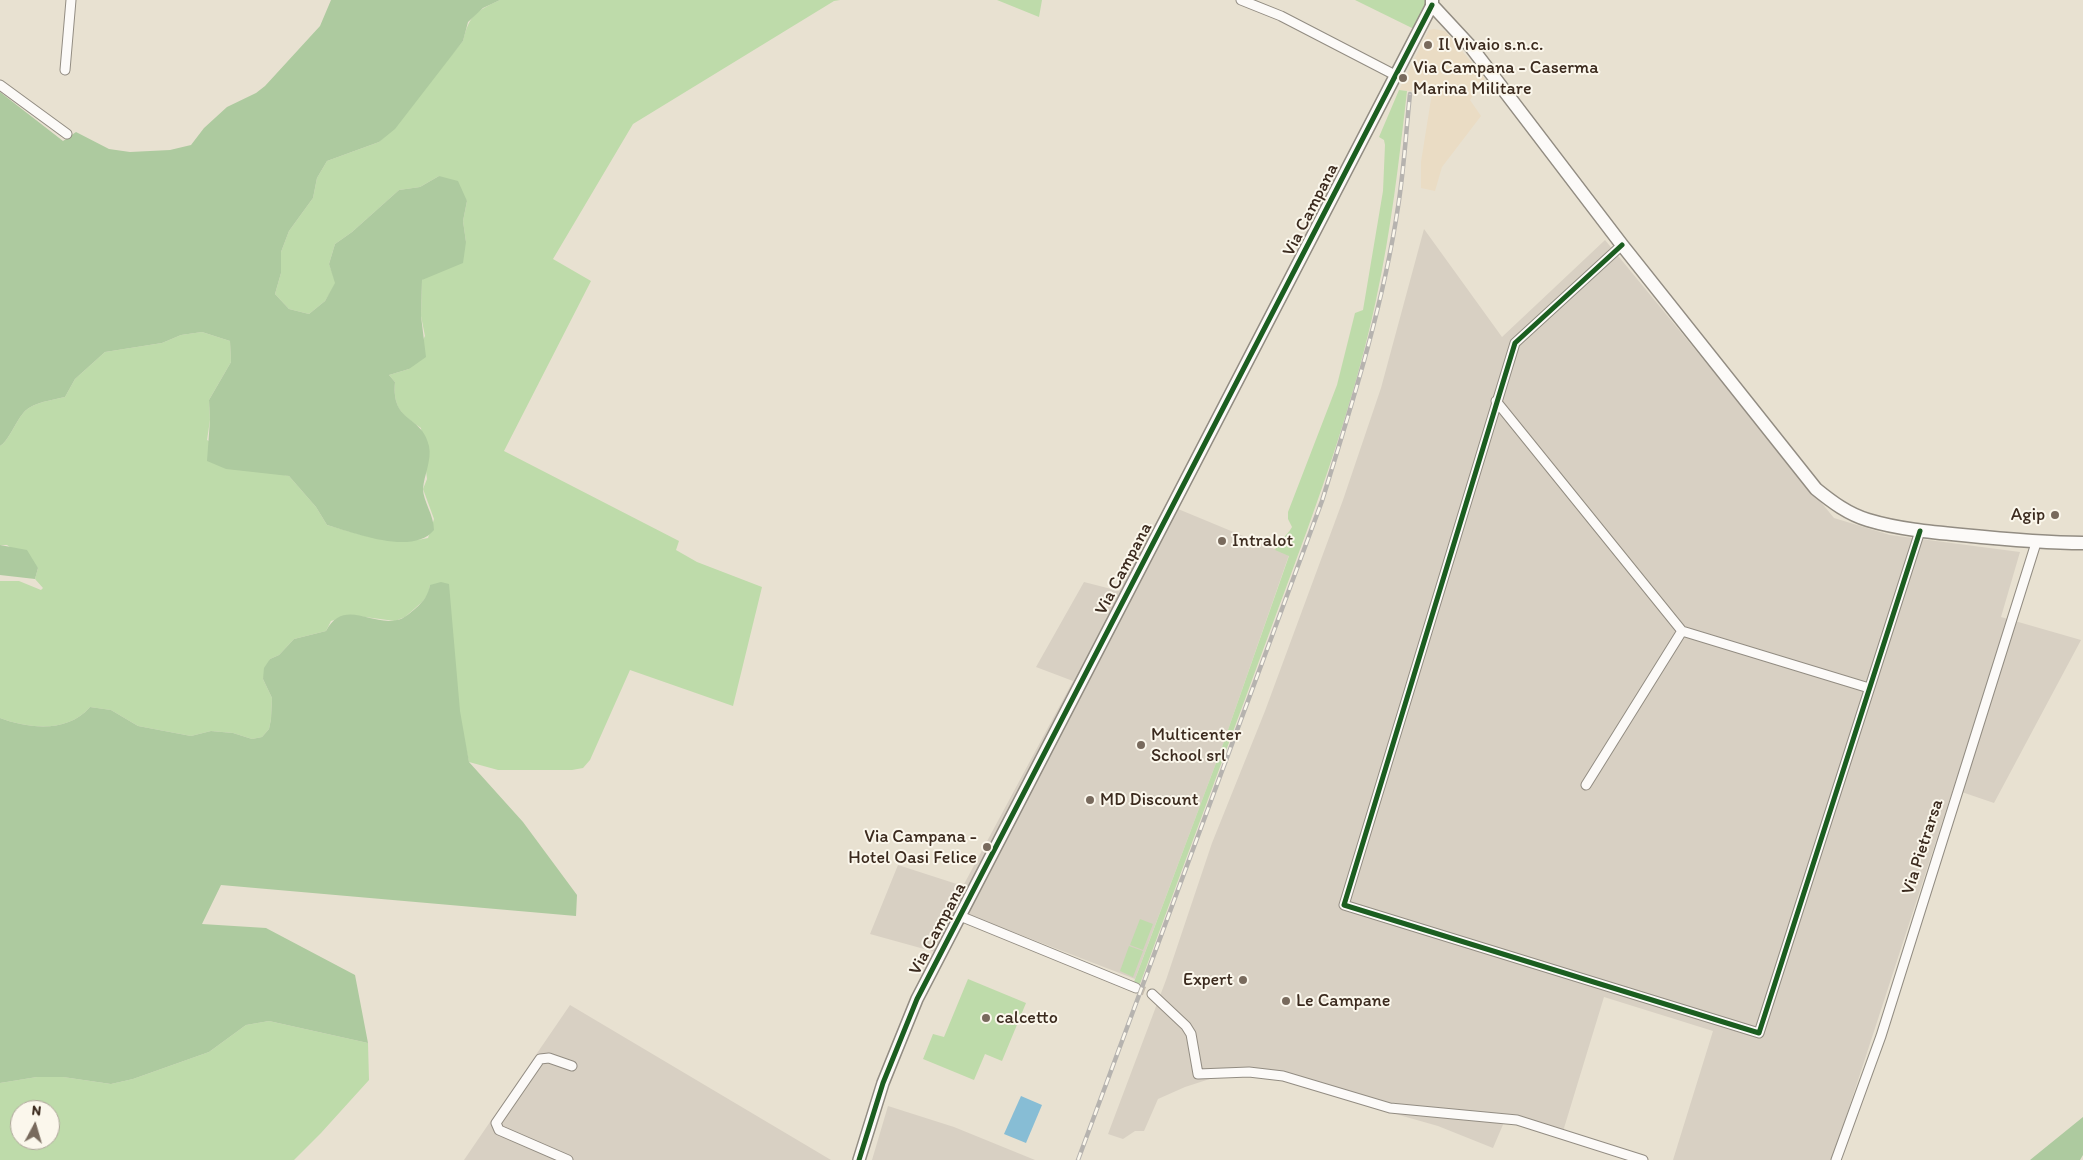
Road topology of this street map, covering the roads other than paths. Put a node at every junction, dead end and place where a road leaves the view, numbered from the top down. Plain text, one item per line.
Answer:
1 (71, 0) edge
2 (1241, 0) edge
3 (1432, 2) edge
4 (65, 70) dead end
5 (1395, 75) junction
6 (0, 85) edge
7 (68, 134) dead end
8 (1622, 244) junction
9 (1496, 401) junction
10 (1920, 531) junction
11 (2036, 543) junction
12 (2083, 543) edge
13 (1682, 631) junction
14 (1869, 688) junction
15 (1586, 785) dead end
16 (960, 916) junction
17 (1136, 988) tunnel mouth
18 (1152, 994) tunnel mouth
19 (572, 1066) dead end
20 (568, 1160) edge
21 (859, 1160) edge
22 (1642, 1160) edge
23 (1836, 1160) edge

1 - 4 street
2 - 5 street
3 - 5 street, Via Campana
3 - 8 main road
5 - 16 street, Via Campana
6 - 7 street
8 - 9 street
8 - 10 main road
9 - 13 street
9 - 14 street
10 - 11 main road
10 - 14 street
11 - 12 main road
11 - 23 street, Via Pietrarsa
13 - 14 street
13 - 15 street
16 - 17 street
16 - 21 street, Via Campana
18 - 22 street
19 - 20 street

